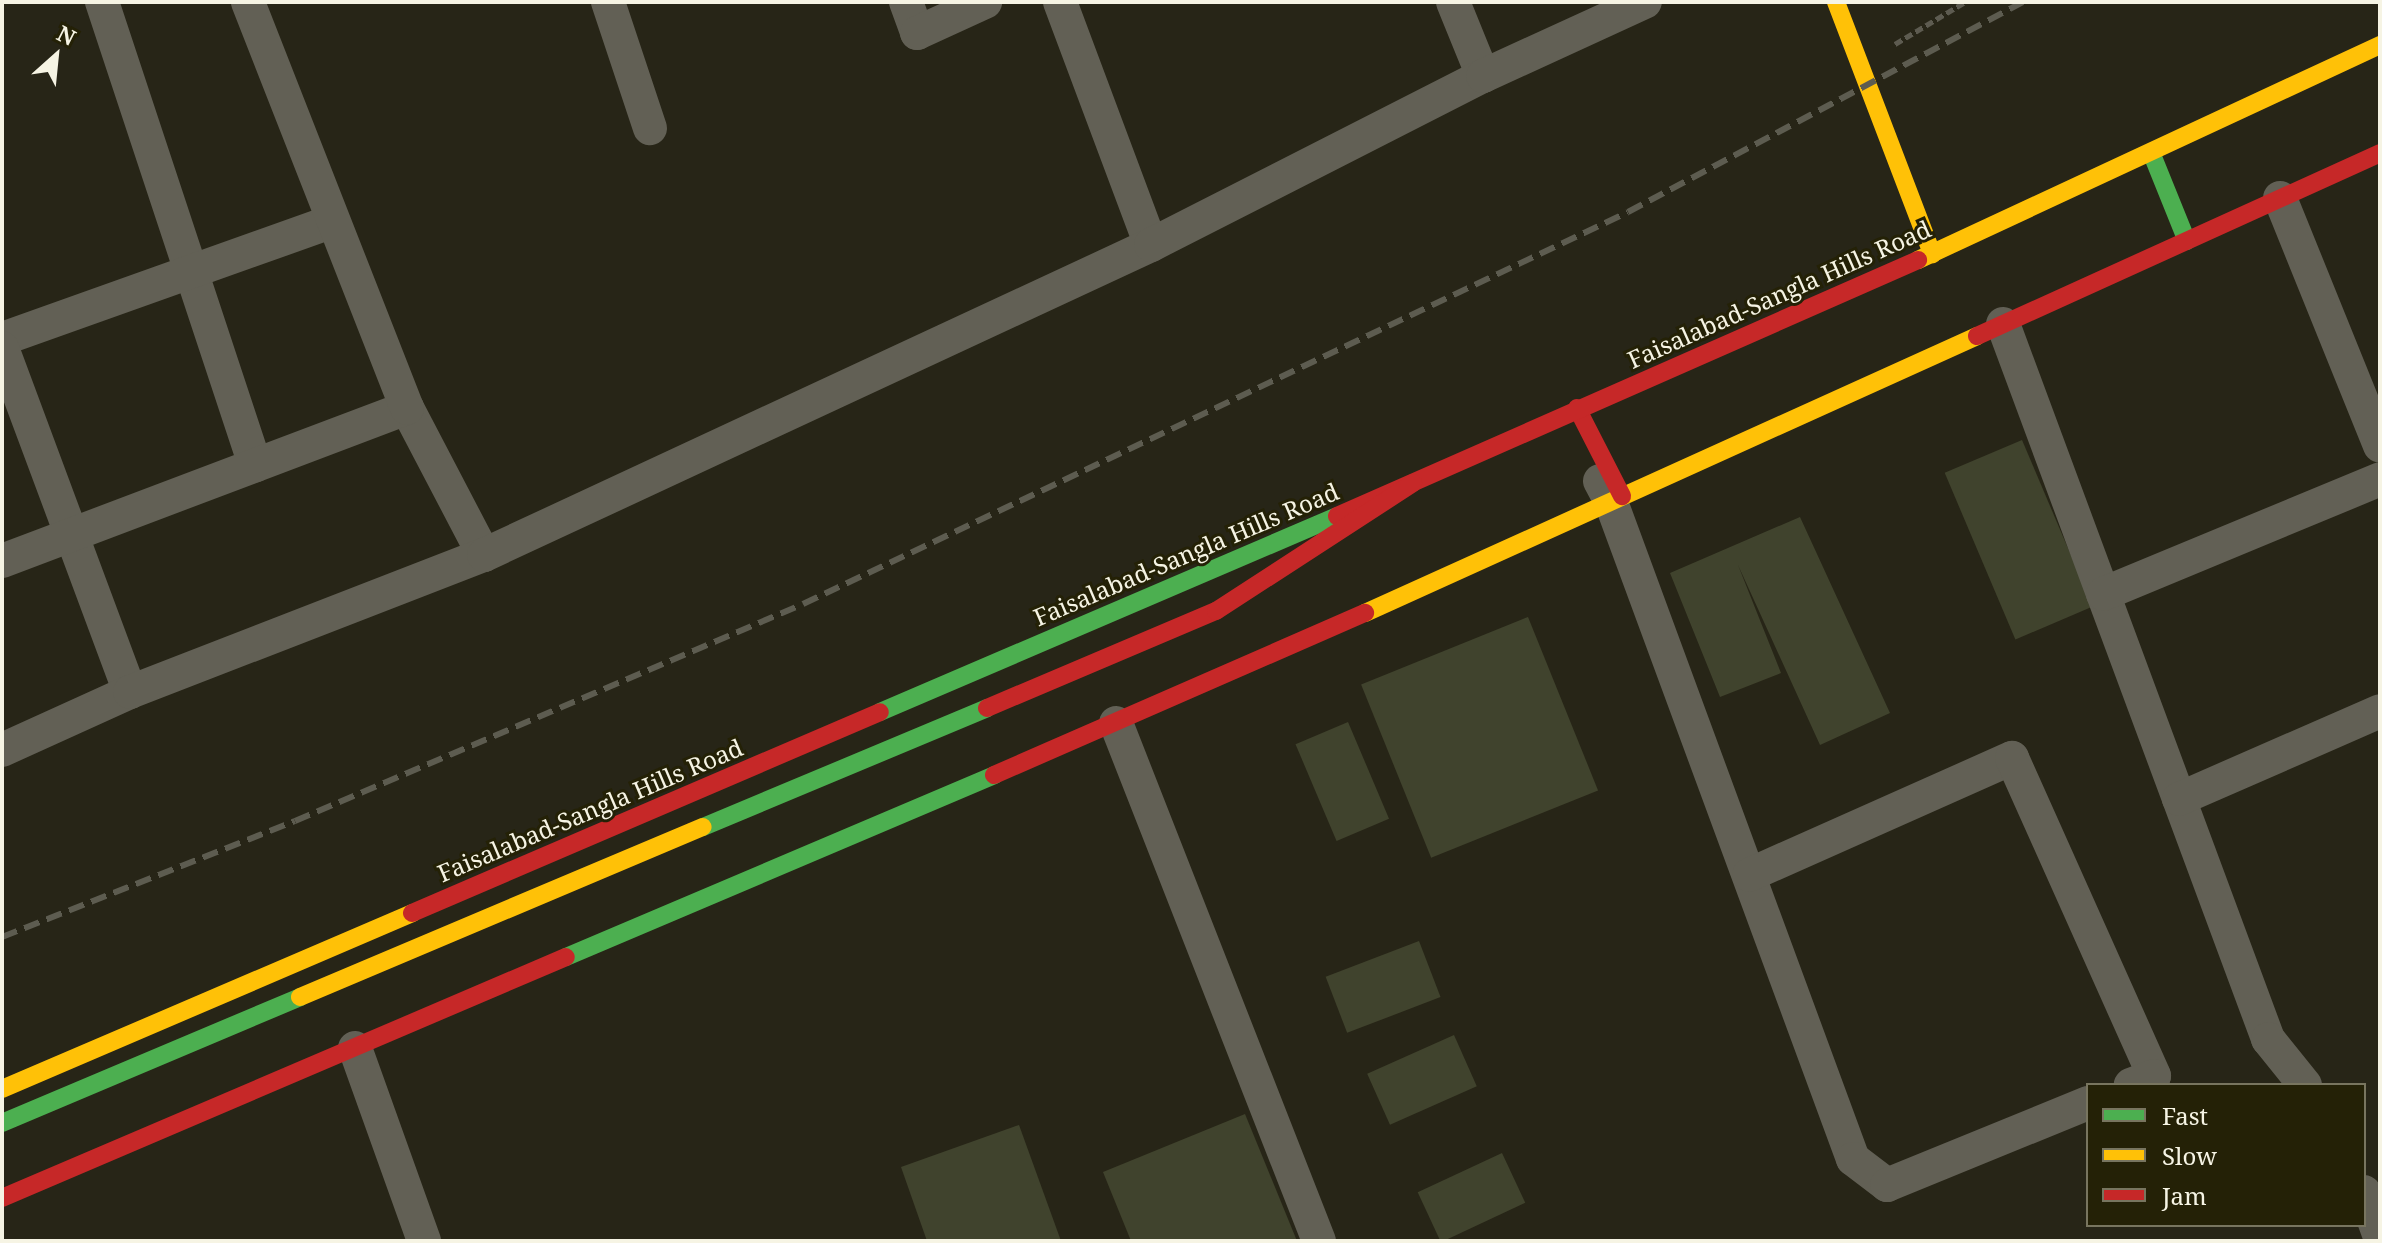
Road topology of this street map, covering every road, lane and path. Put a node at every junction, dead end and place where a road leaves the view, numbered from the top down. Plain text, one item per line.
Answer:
1 (102, 2) edge
2 (248, 2) edge
3 (608, 2) edge
4 (906, 2) edge
5 (985, 2) edge
6 (1060, 2) edge
7 (1453, 2) edge
8 (1836, 2) edge
9 (1965, 2) edge
10 (1636, 4) edge
11 (2380, 45) edge
12 (1860, 65) junction
13 (1483, 76) junction
14 (650, 128) dead end
15 (2151, 152) junction
16 (2380, 153) edge
17 (2280, 198) junction
18 (333, 221) junction
19 (2187, 241) junction
20 (1151, 245) junction
21 (1932, 254) junction
22 (191, 272) junction
23 (2003, 324) junction
24 (2, 339) edge
25 (2, 348) edge
26 (407, 408) junction
27 (1570, 411) junction
28 (2380, 446) edge
29 (255, 465) junction
30 (2380, 479) edge
31 (1413, 483) junction
32 (1617, 499) junction
33 (71, 534) junction
34 (484, 555) junction
35 (2, 561) edge
36 (2103, 594) junction
37 (130, 692) junction
38 (2380, 711) edge
39 (1116, 723) junction
40 (2, 750) edge
41 (2179, 799) junction
42 (1749, 875) junction
43 (355, 1048) junction
44 (2136, 1083) edge
45 (2303, 1083) edge
46 (2, 1089) edge
47 (2086, 1104) edge
48 (2, 1123) edge
49 (2, 1198) edge
50 (2366, 1198) edge
51 (2380, 1237) edge
52 (424, 1241) edge
53 (1319, 1241) edge

1 - 22 street
2 - 18 street
3 - 14 street
4 - 5 street
6 - 20 street
7 - 13 street
8 - 12 main road
9 - 12 path
10 - 13 street
11 - 15 main road, Faisalabad-Sangla Hills Road
12 - 21 main road
13 - 20 street
15 - 19 main road
15 - 21 main road, Faisalabad-Sangla Hills Road
16 - 17 main road
17 - 19 main road
17 - 28 street
18 - 22 street
18 - 26 street
19 - 23 main road
20 - 34 street
21 - 27 main road, Faisalabad-Sangla Hills Road
22 - 24 street
22 - 29 street
23 - 32 main road
23 - 36 street
25 - 33 street
26 - 29 street
26 - 34 street
27 - 31 main road, Faisalabad-Sangla Hills Road
27 - 32 street
29 - 33 street
30 - 36 street
31 - 46 main road, Faisalabad-Sangla Hills Road
31 - 48 main road
32 - 39 main road
32 - 42 street
33 - 35 street
33 - 37 street
34 - 37 street
36 - 41 street
37 - 40 street
38 - 41 street
39 - 43 main road
39 - 53 street
41 - 45 street
42 - 44 street
42 - 47 street
43 - 49 main road
43 - 52 street
50 - 51 street

